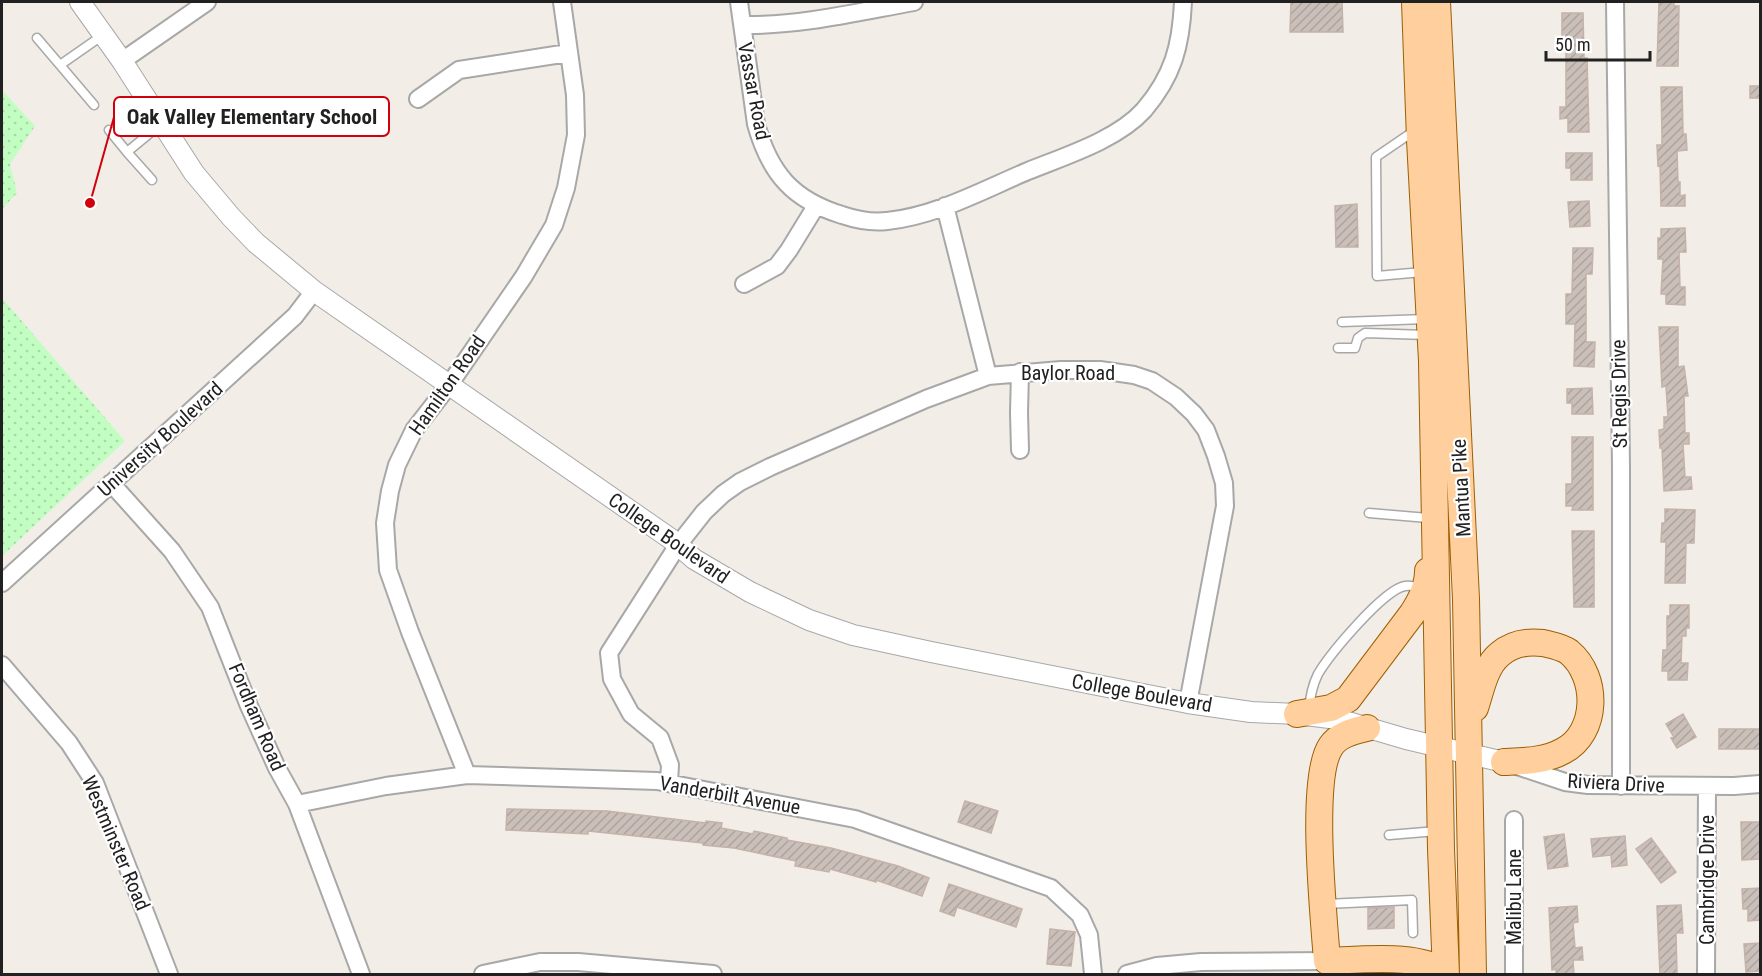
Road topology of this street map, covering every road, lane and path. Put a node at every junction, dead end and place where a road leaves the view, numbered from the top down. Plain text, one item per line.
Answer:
1 (80, 2) edge
2 (207, 2) edge
3 (562, 2) edge
4 (739, 2) edge
5 (914, 2) edge
6 (1183, 2) edge
7 (1415, 2) edge
8 (1437, 2) edge
9 (1615, 2) edge
10 (742, 25) junction
11 (103, 35) junction
12 (37, 38) dead end
13 (568, 53) junction
14 (122, 61) junction
15 (60, 65) junction
16 (418, 99) dead end
17 (93, 105) dead end
18 (161, 123) junction
19 (1419, 127) junction
20 (110, 129) dead end
21 (127, 152) junction
22 (152, 180) dead end
23 (816, 206) junction
24 (945, 206) junction
25 (1427, 272) junction
26 (744, 284) dead end
27 (314, 291) junction
28 (1342, 322) dead end
29 (1430, 327) junction
30 (1338, 348) dead end
31 (1020, 372) junction
32 (988, 376) junction
33 (449, 385) junction
34 (1020, 450) dead end
35 (1434, 479) junction
36 (111, 483) junction
37 (1369, 513) dead end
38 (1428, 518) junction
39 (678, 545) junction
40 (2, 583) edge
41 (1424, 589) junction
42 (2, 665) edge
43 (1188, 703) junction
44 (1303, 713) junction
45 (1351, 718) junction
46 (1470, 722) junction
47 (1440, 748) junction
48 (1469, 753) junction
49 (1504, 762) junction
50 (467, 775) junction
51 (669, 782) junction
52 (1761, 784) edge
53 (1621, 786) junction
54 (1707, 786) junction
55 (297, 804) junction
56 (1514, 820) dead end
57 (1389, 835) dead end
58 (1441, 840) junction
59 (1323, 904) junction
60 (1413, 933) dead end
61 (1408, 960) junction
62 (1327, 964) junction
63 (578, 968) edge
64 (169, 975) edge
65 (361, 975) edge
66 (483, 975) edge
67 (713, 975) edge
68 (1093, 975) edge
69 (1127, 975) edge
70 (1439, 975) edge
71 (1446, 975) edge
72 (1473, 975) edge
73 (1514, 975) edge
74 (1706, 975) edge

1 - 11 street, College Boulevard
2 - 14 street
3 - 13 street, Hamilton Road
4 - 10 street, Vassar Road
5 - 10 street
6 - 24 street, Vassar Road
7 - 19 main road, Mantua Pike
8 - 46 main road, Mantua Pike
9 - 53 street, St Regis Drive
10 - 23 street, Vassar Road
11 - 14 street, College Boulevard
11 - 15 lane
12 - 15 lane
13 - 16 street
13 - 33 street, Hamilton Road
14 - 18 street, College Boulevard
15 - 17 lane
18 - 21 lane
18 - 27 street, College Boulevard
19 - 25 main road, Mantua Pike
19 - 25 lane
20 - 21 lane
21 - 22 lane
23 - 24 street, Vassar Road
23 - 26 street
24 - 32 street
25 - 29 main road, Mantua Pike
27 - 33 street, College Boulevard
27 - 36 street, University Boulevard
28 - 29 lane
29 - 30 lane
29 - 35 main road, Mantua Pike
31 - 32 street, Baylor Road
31 - 34 street
31 - 43 street, Baylor Road
32 - 39 street, Baylor Road
33 - 39 street, College Boulevard
33 - 50 street, Hamilton Road
35 - 38 main road
35 - 47 main road, Mantua Pike
36 - 40 street, University Boulevard
36 - 55 street, Fordham Road
37 - 38 lane
38 - 41 main road
39 - 43 street, College Boulevard
39 - 51 street, Baylor Road
41 - 44 lane
41 - 45 main road
42 - 64 street, Westminster Road
43 - 44 street, College Boulevard
44 - 45 main road
45 - 47 street
45 - 59 main road
46 - 48 main road, Mantua Pike
46 - 49 main road
47 - 48 street, Riviera Drive
47 - 58 main road, Mantua Pike
48 - 49 street, Riviera Drive
48 - 72 main road, Mantua Pike
49 - 53 street, Riviera Drive
50 - 51 street, Vanderbilt Avenue
50 - 55 street, Vanderbilt Avenue
51 - 68 street, Vanderbilt Avenue
52 - 54 street, Riviera Drive
53 - 54 street, Riviera Drive
54 - 74 street, Cambridge Drive
55 - 65 street, Fordham Road
56 - 73 street, Malibu Lane
57 - 58 lane
58 - 61 main road
58 - 71 main road, Mantua Pike
59 - 60 lane
59 - 62 main road
61 - 62 main road
61 - 70 main road
62 - 69 street
63 - 66 street
63 - 67 street

